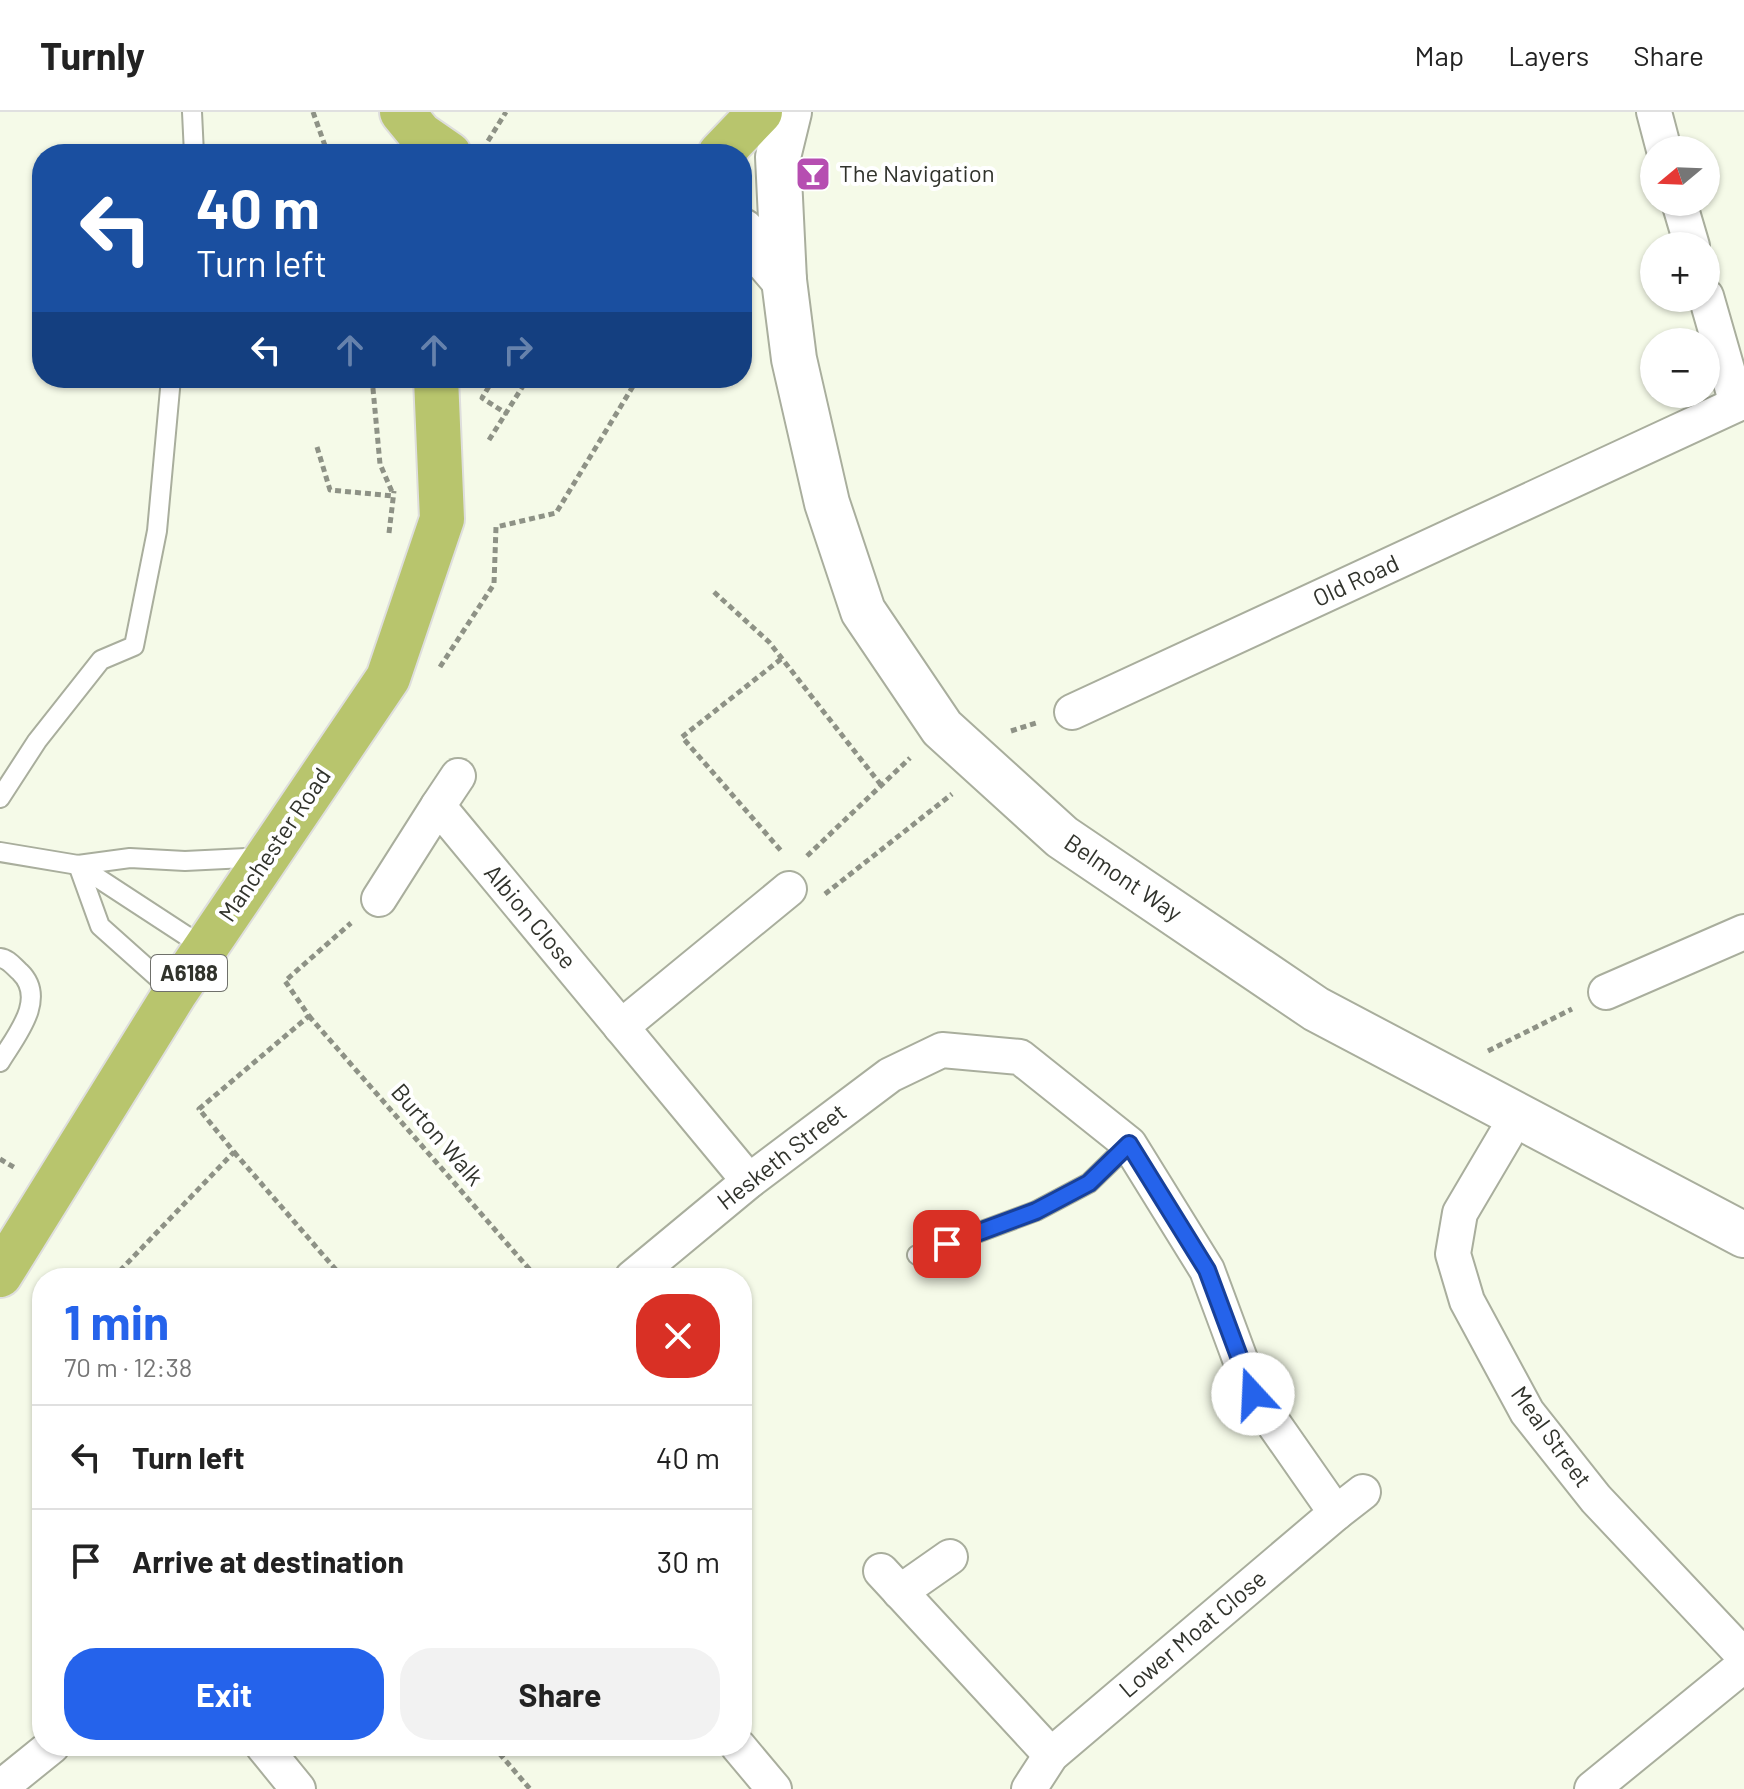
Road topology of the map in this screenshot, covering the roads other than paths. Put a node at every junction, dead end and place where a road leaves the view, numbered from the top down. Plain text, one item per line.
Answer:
1 (192, 112) edge
2 (387, 112) edge
3 (402, 112) edge
4 (760, 112) edge
5 (789, 112) edge
6 (1654, 112) edge
7 (1660, 136) edge
8 (194, 144) edge
9 (396, 144) edge
10 (454, 144) edge
11 (730, 144) edge
12 (752, 243) edge
13 (784, 280) junction
14 (1711, 312) edge
15 (170, 388) edge
16 (436, 388) edge
17 (1740, 403) edge
18 (1072, 712) road end
19 (458, 776) dead end
20 (0, 798) edge
21 (438, 806) junction
22 (0, 852) edge
23 (267, 857) junction
24 (78, 865) junction
25 (792, 878) road end
26 (379, 899) road end
27 (1744, 932) edge
28 (205, 948) junction
29 (0, 958) edge
30 (1606, 992) road end
31 (175, 993) junction
32 (621, 1027) junction
33 (0, 1062) edge
34 (1506, 1135) dead end
35 (1129, 1144) junction
36 (749, 1181) junction
37 (1744, 1235) edge
38 (917, 1255) dead end
39 (644, 1268) edge
40 (0, 1275) edge
41 (1363, 1492) dead end
42 (1336, 1513) junction
43 (950, 1557) dead end
44 (1744, 1656) edge
45 (1744, 1665) edge
46 (1051, 1755) junction
47 (40, 1756) edge
48 (271, 1756) edge
49 (746, 1756) edge
50 (0, 1788) edge
51 (298, 1789) edge
52 (774, 1789) edge
53 (1029, 1789) edge
54 (1592, 1789) edge

1 - 8 lane
2 - 9 main road
3 - 10 main road
4 - 11 main road
5 - 13 street, Belmont Way
6 - 7 street
12 - 13 street
13 - 37 street, Belmont Way
14 - 17 street
15 - 20 lane
16 - 23 main road, Manchester Road / A6188
17 - 18 street, Old Road
19 - 21 street
21 - 26 street
21 - 32 street, Albion Close
22 - 24 lane
23 - 24 lane
23 - 28 main road, Manchester Road / A6188
24 - 28 lane
24 - 31 lane
25 - 32 street
27 - 30 street
28 - 31 main road, Manchester Road / A6188
29 - 33 lane
31 - 40 main road, Manchester Road / A6188
32 - 36 street, Albion Close
34 - 44 street, Meal Street
35 - 36 street, Hesketh Street
35 - 38 lane
35 - 42 street
36 - 39 street, Hesketh Street
41 - 42 street, Lower Moat Close
42 - 46 street, Lower Moat Close
43 - 46 street
45 - 54 street
46 - 53 street, Lower Moat Close
47 - 50 street
48 - 51 street
49 - 52 street

